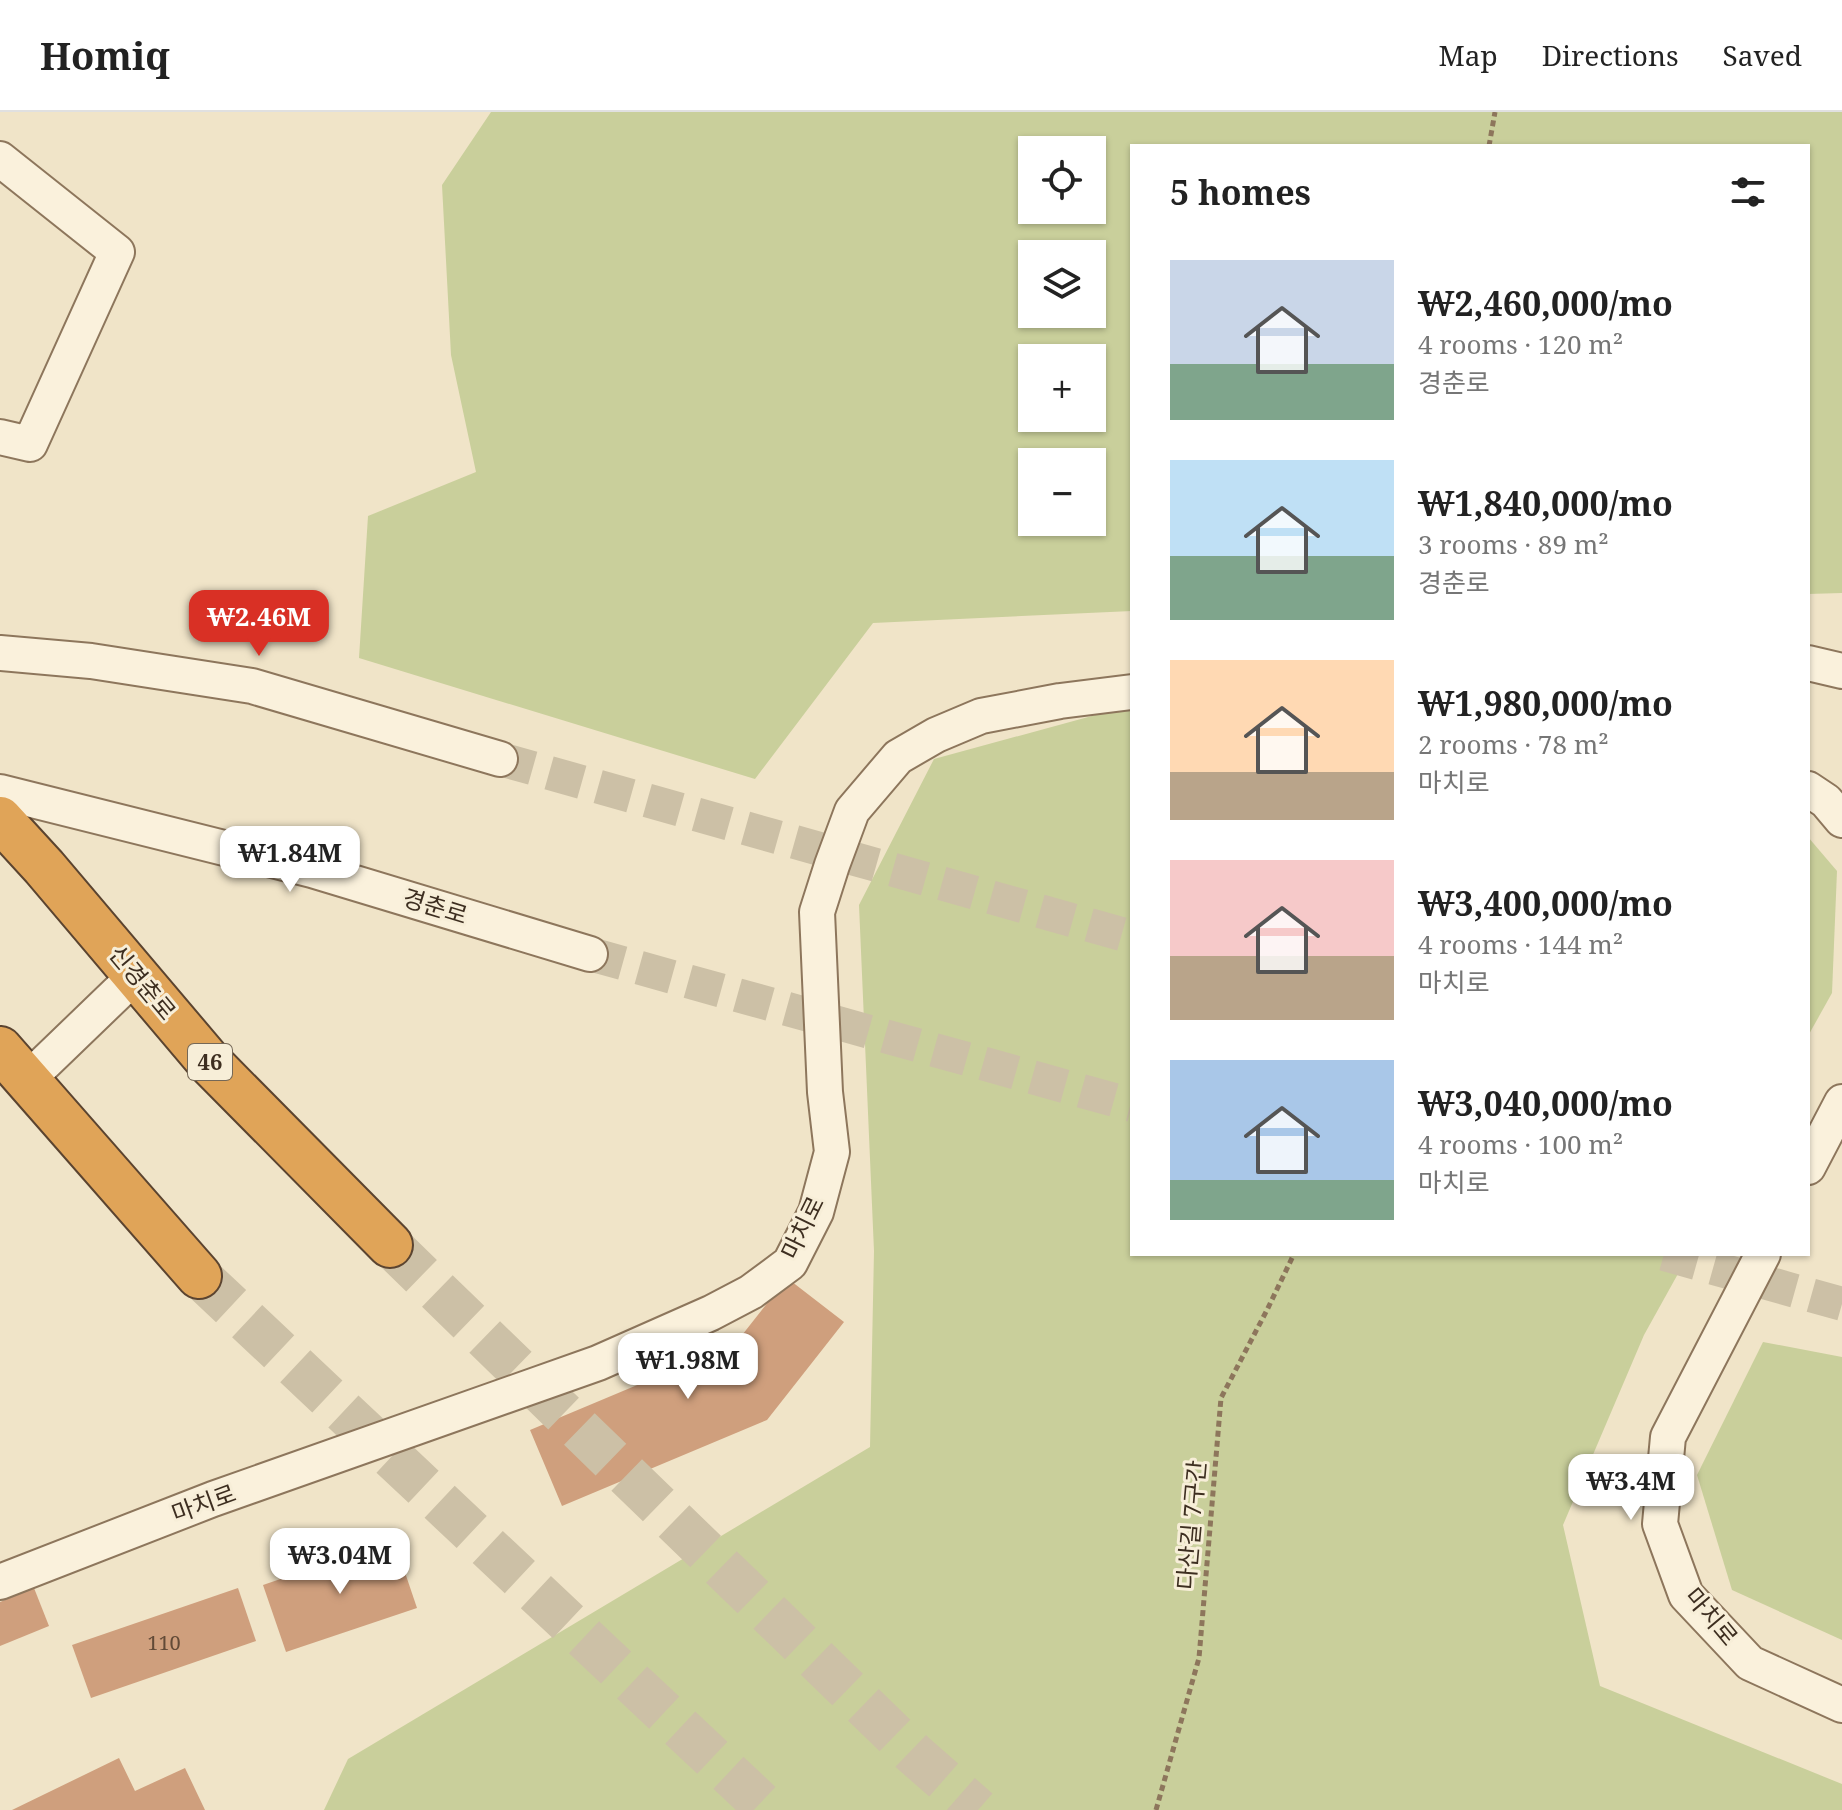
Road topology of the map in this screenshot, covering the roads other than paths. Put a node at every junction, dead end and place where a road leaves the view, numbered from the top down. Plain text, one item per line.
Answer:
1 (0, 159) edge
2 (15, 441) edge
3 (0, 653) edge
4 (1810, 663) edge
5 (1842, 671) edge
6 (1130, 692) edge
7 (500, 759) tunnel mouth
8 (1810, 790) edge
9 (0, 792) edge
10 (0, 819) edge
11 (1842, 820) edge
12 (590, 954) tunnel mouth
13 (136, 975) junction
14 (14, 1064) edge
15 (1842, 1102) edge
16 (1810, 1163) edge
17 (390, 1245) tunnel mouth
18 (1762, 1256) edge
19 (199, 1276) tunnel mouth
20 (0, 1582) edge
21 (1842, 1705) edge

1 - 2 street
3 - 7 street
4 - 5 street
6 - 20 street, 마치로
8 - 11 street
9 - 12 street, 경춘로
10 - 13 highway, 신경춘로 / 46
13 - 14 street
13 - 17 highway, 신경춘로 / 46
14 - 19 highway
15 - 16 street
18 - 21 street, 마치로

